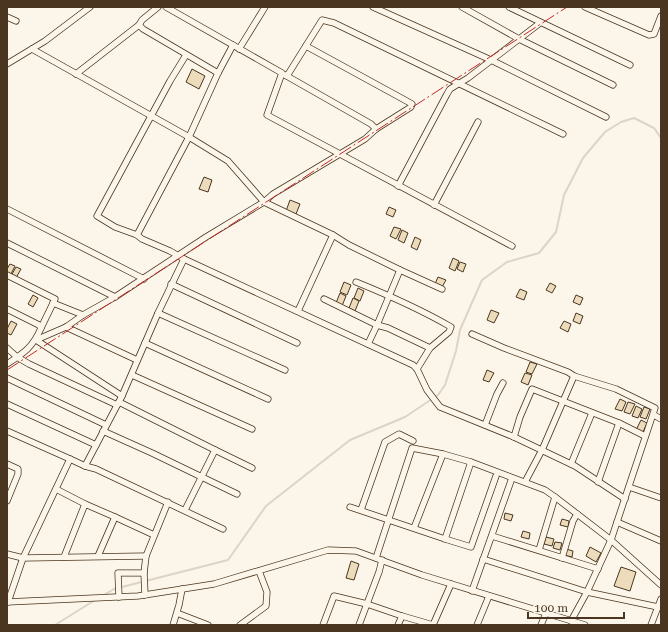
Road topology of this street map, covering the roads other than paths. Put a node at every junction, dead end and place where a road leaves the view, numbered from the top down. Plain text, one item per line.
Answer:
1 (90, 7) edge
2 (158, 7) edge
3 (166, 7) edge
4 (265, 7) edge
5 (373, 7) edge
6 (509, 7) edge
7 (585, 7) edge
8 (466, 8) edge
9 (661, 16) edge
10 (7, 17) edge
11 (16, 21) dead end
12 (540, 23) junction
13 (139, 25) junction
14 (519, 38) junction
15 (233, 45) junction
16 (306, 46) junction
17 (32, 49) junction
18 (239, 49) junction
19 (186, 55) junction
20 (491, 60) junction
21 (7, 64) edge
22 (630, 65) dead end
23 (218, 73) junction
24 (76, 74) junction
25 (285, 75) junction
26 (458, 84) junction
27 (614, 85) dead end
28 (152, 117) junction
29 (606, 117) dead end
30 (478, 122) dead end
31 (376, 129) junction
32 (563, 134) dead end
33 (189, 137) junction
34 (339, 154) junction
35 (398, 186) junction
36 (264, 202) junction
37 (434, 205) junction
38 (7, 209) edge
39 (137, 235) junction
40 (333, 235) junction
41 (7, 242) edge
42 (512, 246) dead end
43 (181, 258) junction
44 (400, 270) junction
45 (7, 275) edge
46 (144, 279) junction
47 (356, 282) dead end
48 (171, 284) junction
49 (442, 289) dead end
50 (389, 296) junction
51 (116, 297) junction
52 (324, 299) dead end
53 (53, 303) junction
54 (7, 309) edge
55 (298, 311) junction
56 (158, 313) junction
57 (83, 315) junction
58 (377, 325) junction
59 (66, 327) junction
60 (41, 328) junction
61 (472, 334) dead end
62 (36, 340) junction
63 (145, 343) junction
64 (297, 343) dead end
65 (368, 344) junction
66 (7, 348) edge
67 (430, 348) junction
68 (17, 357) junction
69 (137, 360) junction
70 (7, 364) edge
71 (417, 369) junction
72 (285, 370) dead end
73 (132, 375) junction
74 (574, 376) junction
75 (7, 378) edge
76 (503, 383) dead end
77 (122, 396) junction
78 (268, 399) dead end
79 (564, 400) junction
80 (118, 403) junction
81 (7, 404) edge
82 (592, 413) junction
83 (654, 415) junction
84 (661, 419) edge
85 (619, 423) junction
86 (106, 425) junction
87 (485, 425) junction
88 (252, 429) dead end
89 (7, 431) edge
90 (103, 431) junction
91 (645, 436) junction
92 (514, 437) junction
93 (413, 441) dead end
94 (96, 445) junction
95 (215, 450) junction
96 (542, 450) junction
97 (443, 454) junction
98 (70, 459) junction
99 (470, 462) junction
100 (7, 464) edge
101 (571, 464) junction
102 (85, 466) junction
103 (252, 468) dead end
104 (496, 476) dead end
105 (202, 477) junction
106 (512, 478) junction
107 (525, 482) junction
108 (598, 482) junction
109 (629, 487) junction
110 (56, 489) junction
111 (237, 494) dead end
112 (660, 496) edge
113 (555, 497) junction
114 (625, 499) junction
115 (7, 501) edge
116 (168, 502) junction
117 (85, 504) junction
118 (350, 507) dead end
119 (185, 510) junction
120 (361, 510) junction
121 (577, 514) junction
122 (115, 517) junction
123 (388, 519) junction
124 (617, 522) junction
125 (414, 528) junction
126 (223, 529) dead end
127 (154, 535) junction
128 (492, 536) junction
129 (445, 538) junction
130 (611, 540) junction
131 (661, 542) edge
132 (539, 550) junction
133 (7, 554) edge
134 (98, 556) junction
135 (146, 556) junction
136 (64, 557) junction
137 (23, 558) junction
138 (562, 558) junction
139 (379, 559) junction
140 (483, 559) junction
141 (598, 569) junction
142 (259, 571) junction
143 (144, 574) junction
144 (451, 584) junction
145 (661, 585) edge
146 (182, 589) junction
147 (472, 591) junction
148 (587, 592) junction
149 (119, 594) junction
150 (145, 594) junction
151 (490, 596) junction
152 (661, 599) edge
153 (7, 602) edge
154 (367, 604) junction
155 (658, 607) junction
156 (177, 613) junction
157 (546, 613) junction
158 (402, 616) junction
159 (571, 621) junction
160 (173, 625) edge
161 (207, 625) edge
162 (240, 625) edge
163 (323, 625) edge
164 (359, 625) edge
165 (398, 625) edge
166 (477, 625) edge
167 (541, 625) edge
168 (585, 625) edge
169 (651, 625) edge

1 - 17 street
2 - 13 street
3 - 15 street
4 - 18 street
5 - 20 street
6 - 12 street
7 - 9 street
8 - 14 street
10 - 11 street
12 - 14 street
12 - 22 street
13 - 19 street
13 - 24 street
14 - 20 street
14 - 27 street
15 - 18 street
15 - 23 street
16 - 25 street
16 - 26 street
16 - 31 street
17 - 21 street
17 - 24 street
18 - 25 street
19 - 23 street
19 - 28 street
20 - 26 street
20 - 29 street
23 - 33 street
24 - 28 street
25 - 31 street
25 - 34 street
26 - 32 street
26 - 35 street
28 - 33 street
28 - 39 street
30 - 37 street
31 - 34 street
33 - 36 street
33 - 39 street
34 - 35 street
34 - 36 street
35 - 37 street
36 - 40 street
36 - 43 street
37 - 42 street
38 - 46 street
39 - 43 street
40 - 44 street
40 - 55 street
41 - 51 street
43 - 46 street
43 - 48 street
43 - 55 street
44 - 49 street
44 - 50 street
45 - 53 street
46 - 51 street
47 - 50 street
48 - 56 street
48 - 64 street
50 - 58 street
50 - 67 street
51 - 57 street
52 - 58 street
53 - 57 street
53 - 60 street
54 - 60 street
55 - 65 street
56 - 63 street
56 - 72 street
57 - 59 street
58 - 65 street
58 - 67 street
59 - 62 street
59 - 69 street
60 - 62 street
61 - 74 street
62 - 68 street
62 - 77 street
63 - 69 street
63 - 78 street
65 - 71 street
66 - 68 street
67 - 71 street
68 - 70 street
68 - 80 street
69 - 73 street
71 - 87 street
73 - 77 street
73 - 88 street
74 - 79 street
74 - 83 street
75 - 86 street
76 - 87 street
77 - 80 street
79 - 82 street
79 - 92 street
79 - 96 street
80 - 86 street
80 - 95 street
81 - 94 street
82 - 85 street
82 - 101 street
83 - 84 street
83 - 91 street
85 - 91 street
85 - 108 street
86 - 90 street
87 - 92 street
89 - 98 street
90 - 94 street
90 - 105 street
91 - 109 street
92 - 96 street
93 - 120 street
94 - 102 street
95 - 103 street
95 - 105 street
96 - 101 street
96 - 107 street
97 - 99 street
97 - 123 street
97 - 125 street
98 - 102 street
98 - 110 street
99 - 106 street
99 - 129 street
100 - 115 street
101 - 108 street
102 - 116 street
104 - 129 street
105 - 111 street
105 - 119 street
106 - 107 street
106 - 128 street
107 - 113 street
108 - 114 street
109 - 112 street
109 - 114 street
110 - 117 street
110 - 137 street
113 - 121 street
113 - 132 street
114 - 124 street
116 - 119 street
116 - 127 street
117 - 122 street
117 - 136 street
118 - 120 street
119 - 126 street
120 - 123 street
121 - 130 street
121 - 138 street
122 - 127 street
122 - 134 street
123 - 125 street
123 - 139 street
124 - 130 street
124 - 131 street
125 - 129 street
127 - 135 street
128 - 132 street
128 - 140 street
130 - 141 street
130 - 145 street
132 - 138 street
133 - 137 street
134 - 135 street
134 - 136 street
135 - 143 street
136 - 137 street
137 - 153 street
138 - 141 street
139 - 142 street
139 - 144 street
139 - 154 street
140 - 147 street
140 - 148 street
141 - 148 street
142 - 146 street
142 - 162 street
143 - 149 street
143 - 150 street
144 - 147 street
144 - 158 street
146 - 150 street
146 - 156 street
147 - 151 street
148 - 155 street
148 - 159 street
149 - 150 street
149 - 153 street
151 - 157 street
151 - 166 street
152 - 155 street
154 - 158 street
154 - 163 street
154 - 164 street
155 - 169 street
156 - 160 street
156 - 161 street
157 - 159 street
157 - 167 street
158 - 165 street
159 - 168 street

